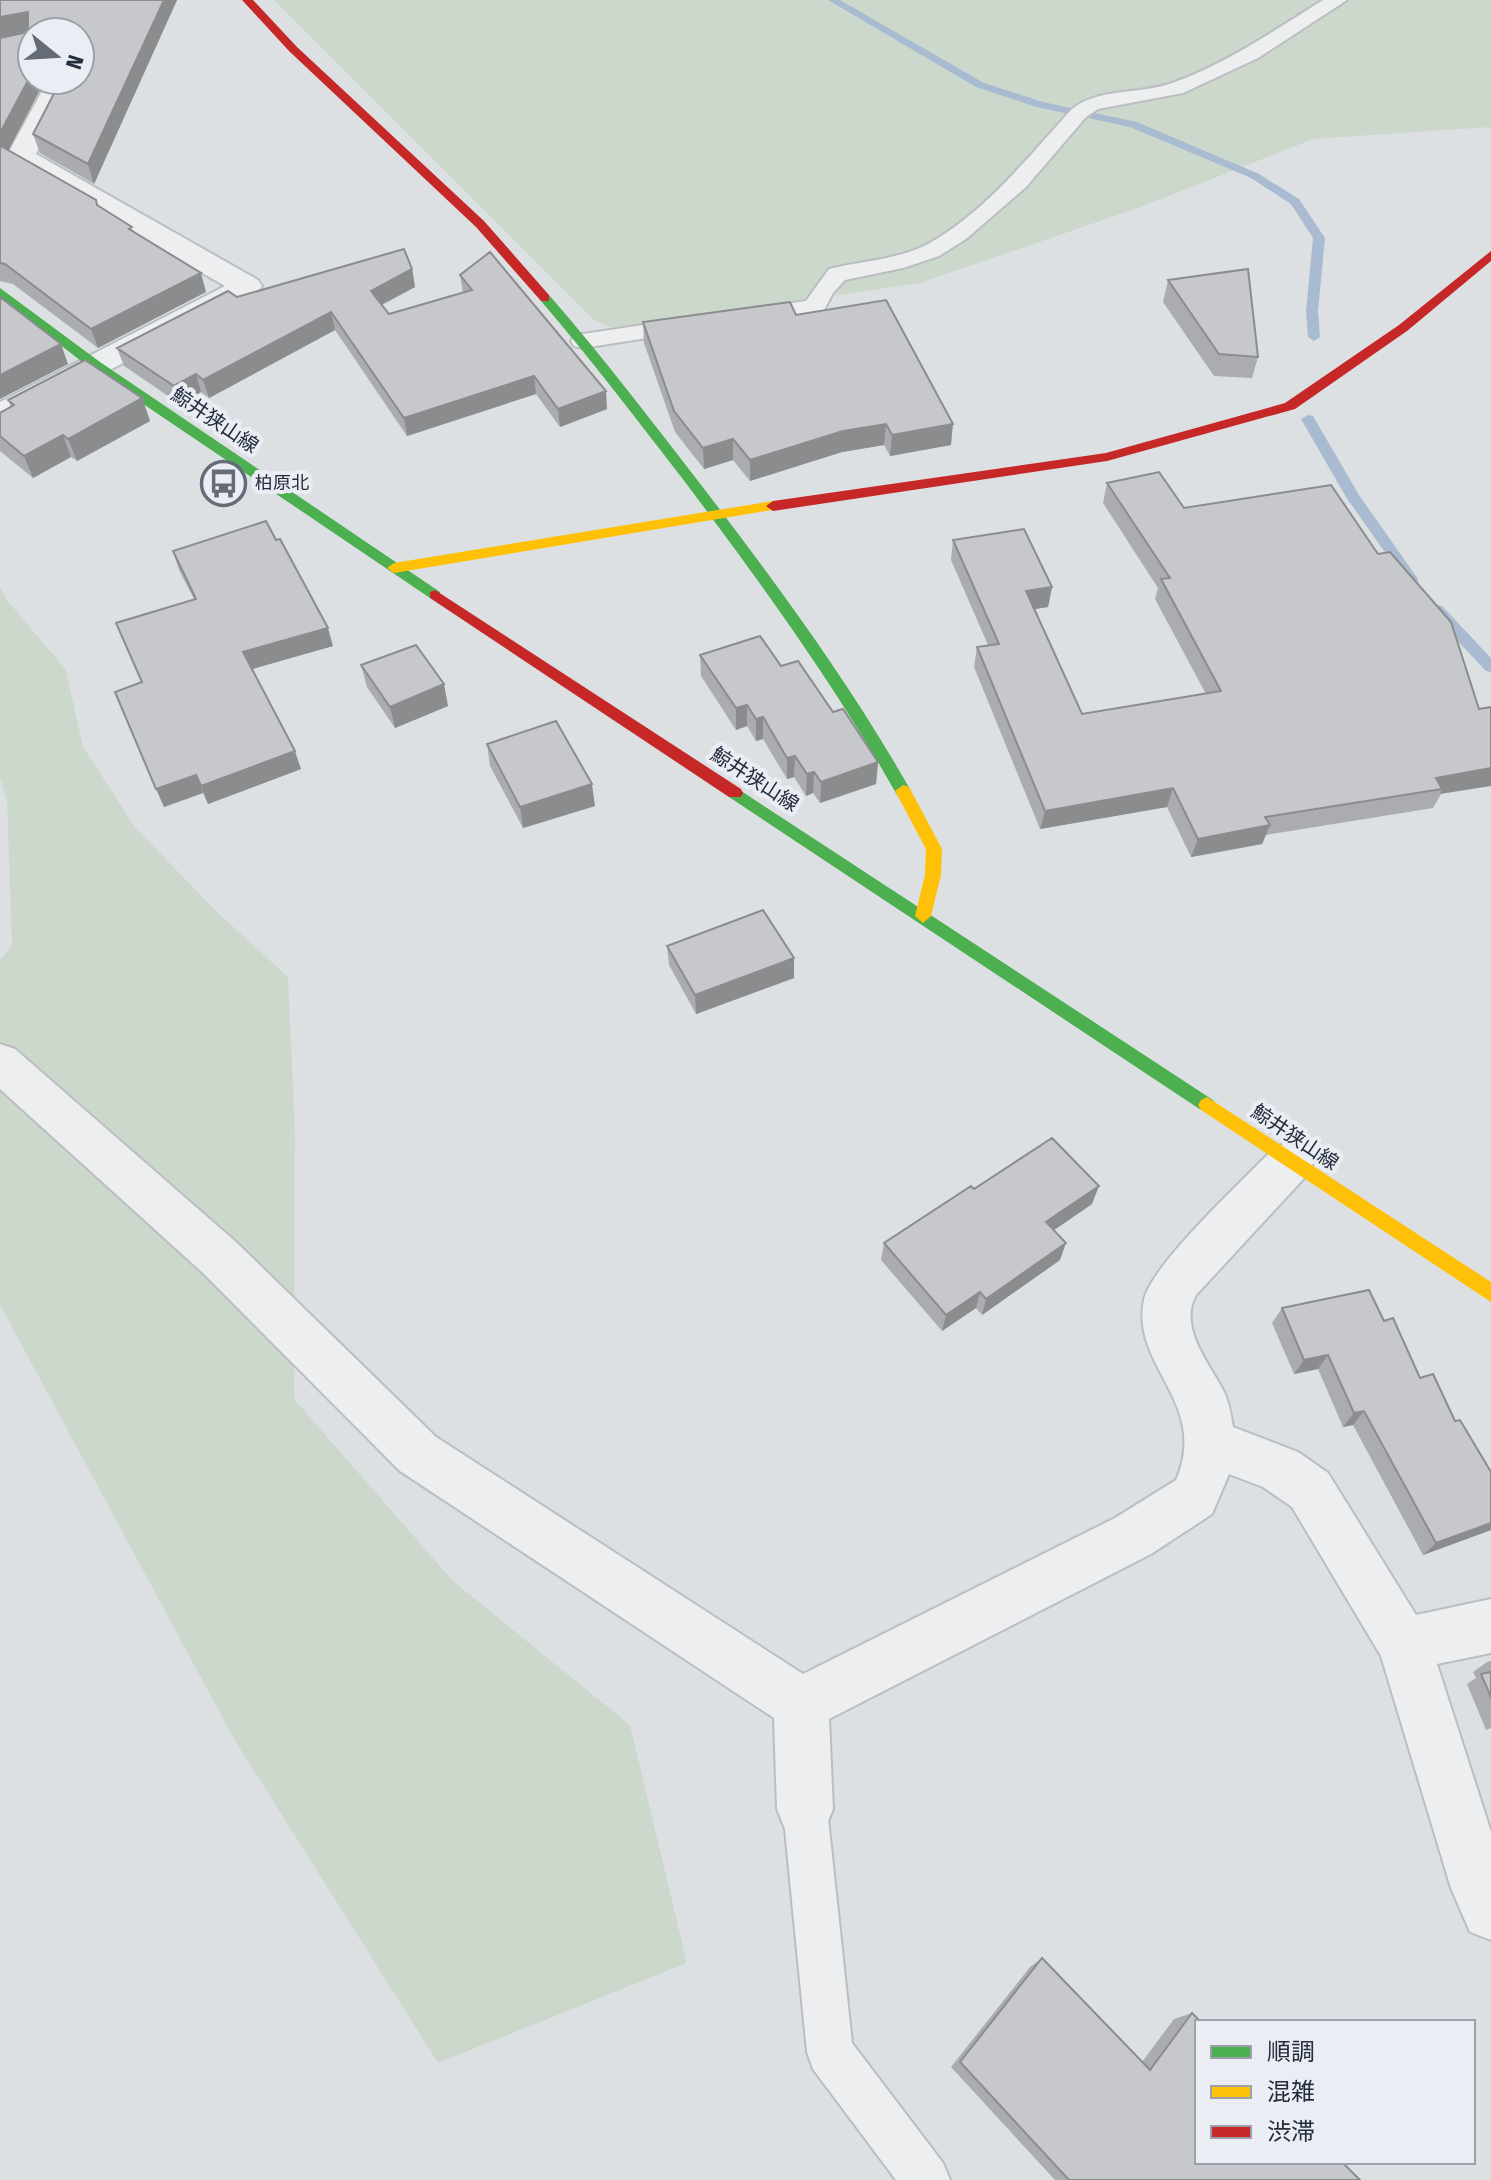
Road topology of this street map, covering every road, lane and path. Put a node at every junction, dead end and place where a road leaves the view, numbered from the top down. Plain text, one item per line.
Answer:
1 (247, 0) edge
2 (1337, 0) edge
3 (52, 96) edge
4 (1491, 255) edge
5 (0, 292) edge
6 (583, 341) junction
7 (95, 365) junction
8 (0, 415) edge
9 (717, 517) junction
10 (394, 568) junction
11 (923, 916) junction
12 (0, 1062) edge
13 (1291, 1161) junction
14 (1491, 1293) edge
15 (1211, 1443) junction
16 (1491, 1626) edge
17 (1404, 1644) junction
18 (801, 1704) junction
19 (805, 1809) joint
20 (1491, 1911) edge
21 (926, 2180) edge

1 - 6 street
2 - 6 lane
3 - 7 street
4 - 9 street
5 - 7 street, 鯨井狭山線
6 - 9 street
7 - 8 street
7 - 10 street, 鯨井狭山線
9 - 10 street
9 - 11 street
10 - 11 street, 鯨井狭山線
11 - 13 street, 鯨井狭山線
12 - 18 street
13 - 14 street, 鯨井狭山線
13 - 15 street
15 - 17 street
15 - 18 street
16 - 17 street
17 - 20 street
18 - 19 street
19 - 21 lane

